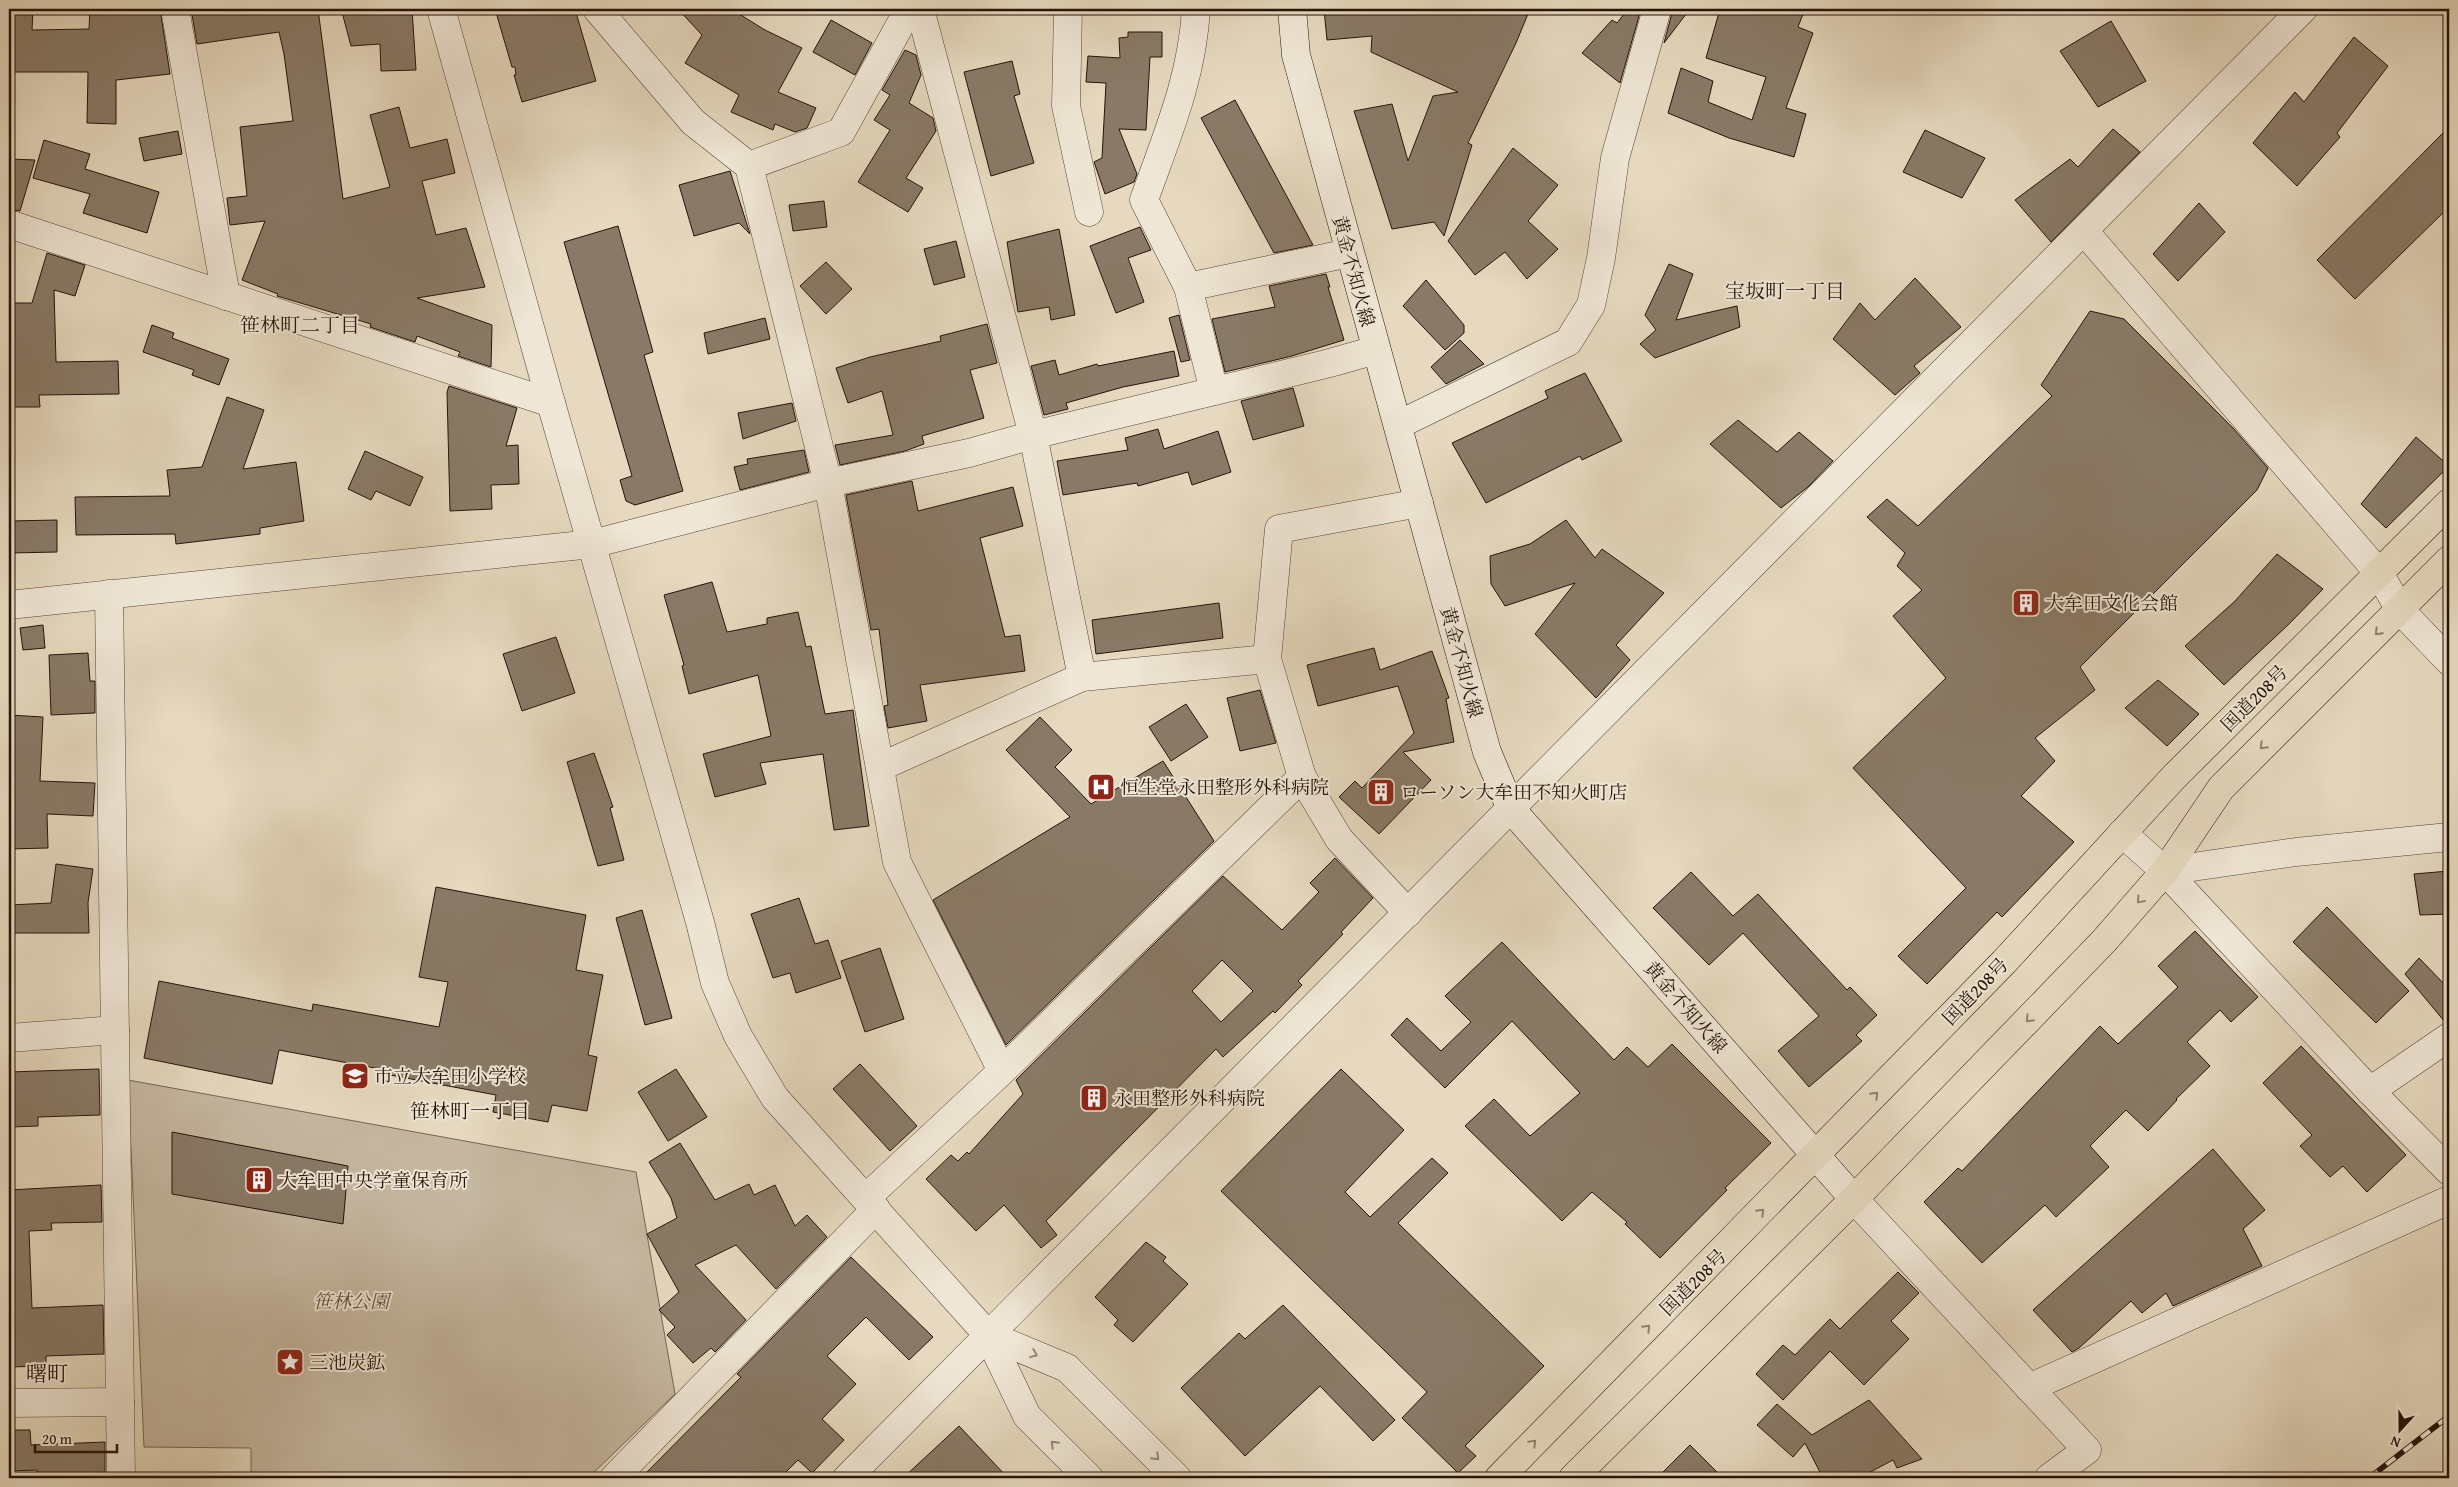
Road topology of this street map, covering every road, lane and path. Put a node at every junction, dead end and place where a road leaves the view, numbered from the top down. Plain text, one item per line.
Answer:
1 (175, 9) edge
2 (441, 9) edge
3 (597, 9) edge
4 (909, 9) edge
5 (920, 9) edge
6 (1068, 9) edge
7 (1196, 9) edge
8 (1292, 9) edge
9 (1657, 9) edge
10 (2303, 9) edge
11 (749, 166) junction
12 (1089, 212) dead end
13 (9, 224) edge
14 (2084, 231) junction
15 (1349, 253) junction
16 (1188, 287) junction
17 (226, 296) junction
18 (1376, 350) junction
19 (1214, 392) junction
20 (550, 403) junction
21 (1398, 425) junction
22 (1033, 435) junction
23 (828, 483) junction
24 (1419, 503) junction
25 (2449, 503) edge
26 (592, 544) junction
27 (2449, 560) edge
28 (2379, 573) junction
29 (109, 594) junction
30 (9, 605) edge
31 (2400, 610) junction
32 (1267, 659) junction
33 (2449, 661) edge
34 (1082, 677) junction
35 (880, 767) junction
36 (1302, 777) junction
37 (1511, 809) junction
38 (2122, 833) junction
39 (2449, 837) edge
40 (2165, 871) junction
41 (1408, 913) junction
42 (115, 1030) junction
43 (2449, 1037) edge
44 (9, 1038) edge
45 (1002, 1070) junction
46 (2370, 1092) junction
47 (1816, 1156) junction
48 (2449, 1171) edge
49 (1854, 1199) junction
50 (2449, 1200) edge
51 (871, 1204) junction
52 (988, 1335) junction
53 (2029, 1388) junction
54 (120, 1402) junction
55 (9, 1403) edge
56 (122, 1478) edge
57 (614, 1478) edge
58 (847, 1478) edge
59 (1089, 1478) edge
60 (1177, 1478) edge
61 (1499, 1478) edge
62 (1573, 1478) edge
63 (2049, 1478) edge

1 - 17 street
2 - 20 street
3 - 11 street
4 - 11 street
5 - 22 street
6 - 12 street
7 - 16 street
8 - 15 street, 黄金不知火線
9 - 21 street
10 - 14 street
11 - 23 street
13 - 17 street
14 - 28 street
14 - 37 street
15 - 16 street
15 - 18 street, 黄金不知火線
16 - 19 street
17 - 20 street
18 - 19 street
18 - 21 street, 黄金不知火線
19 - 22 street
20 - 26 street
21 - 24 street, 黄金不知火線
22 - 23 street
22 - 34 street
23 - 26 street
23 - 35 street
24 - 32 street
24 - 37 street, 黄金不知火線
25 - 28 highway, 国道208号
26 - 29 street
26 - 51 street
27 - 31 highway
28 - 31 street
28 - 38 highway, 国道208号
29 - 30 street
29 - 42 street
31 - 33 street
31 -> 40 highway
32 - 34 street
32 - 36 street
34 - 35 street
35 - 45 street
36 - 41 street
36 - 45 street
37 - 41 street
37 - 47 street, 黄金不知火線
38 - 40 street
47 -> 38 highway, 国道208号
39 - 40 street
40 - 46 street
40 -> 49 highway
41 - 52 street
42 - 44 street
42 - 54 street
43 - 46 street
45 - 51 street
46 - 48 street
47 - 49 street, 黄金不知火線
61 -> 47 highway, 国道208号
49 - 53 street, 黄金不知火線
49 - 62 highway
50 - 53 street
51 - 52 street
51 - 57 street
52 - 58 street
59 -> 52 street
52 -> 60 street
53 - 63 street, 黄金不知火線
54 - 55 street
54 - 56 street

